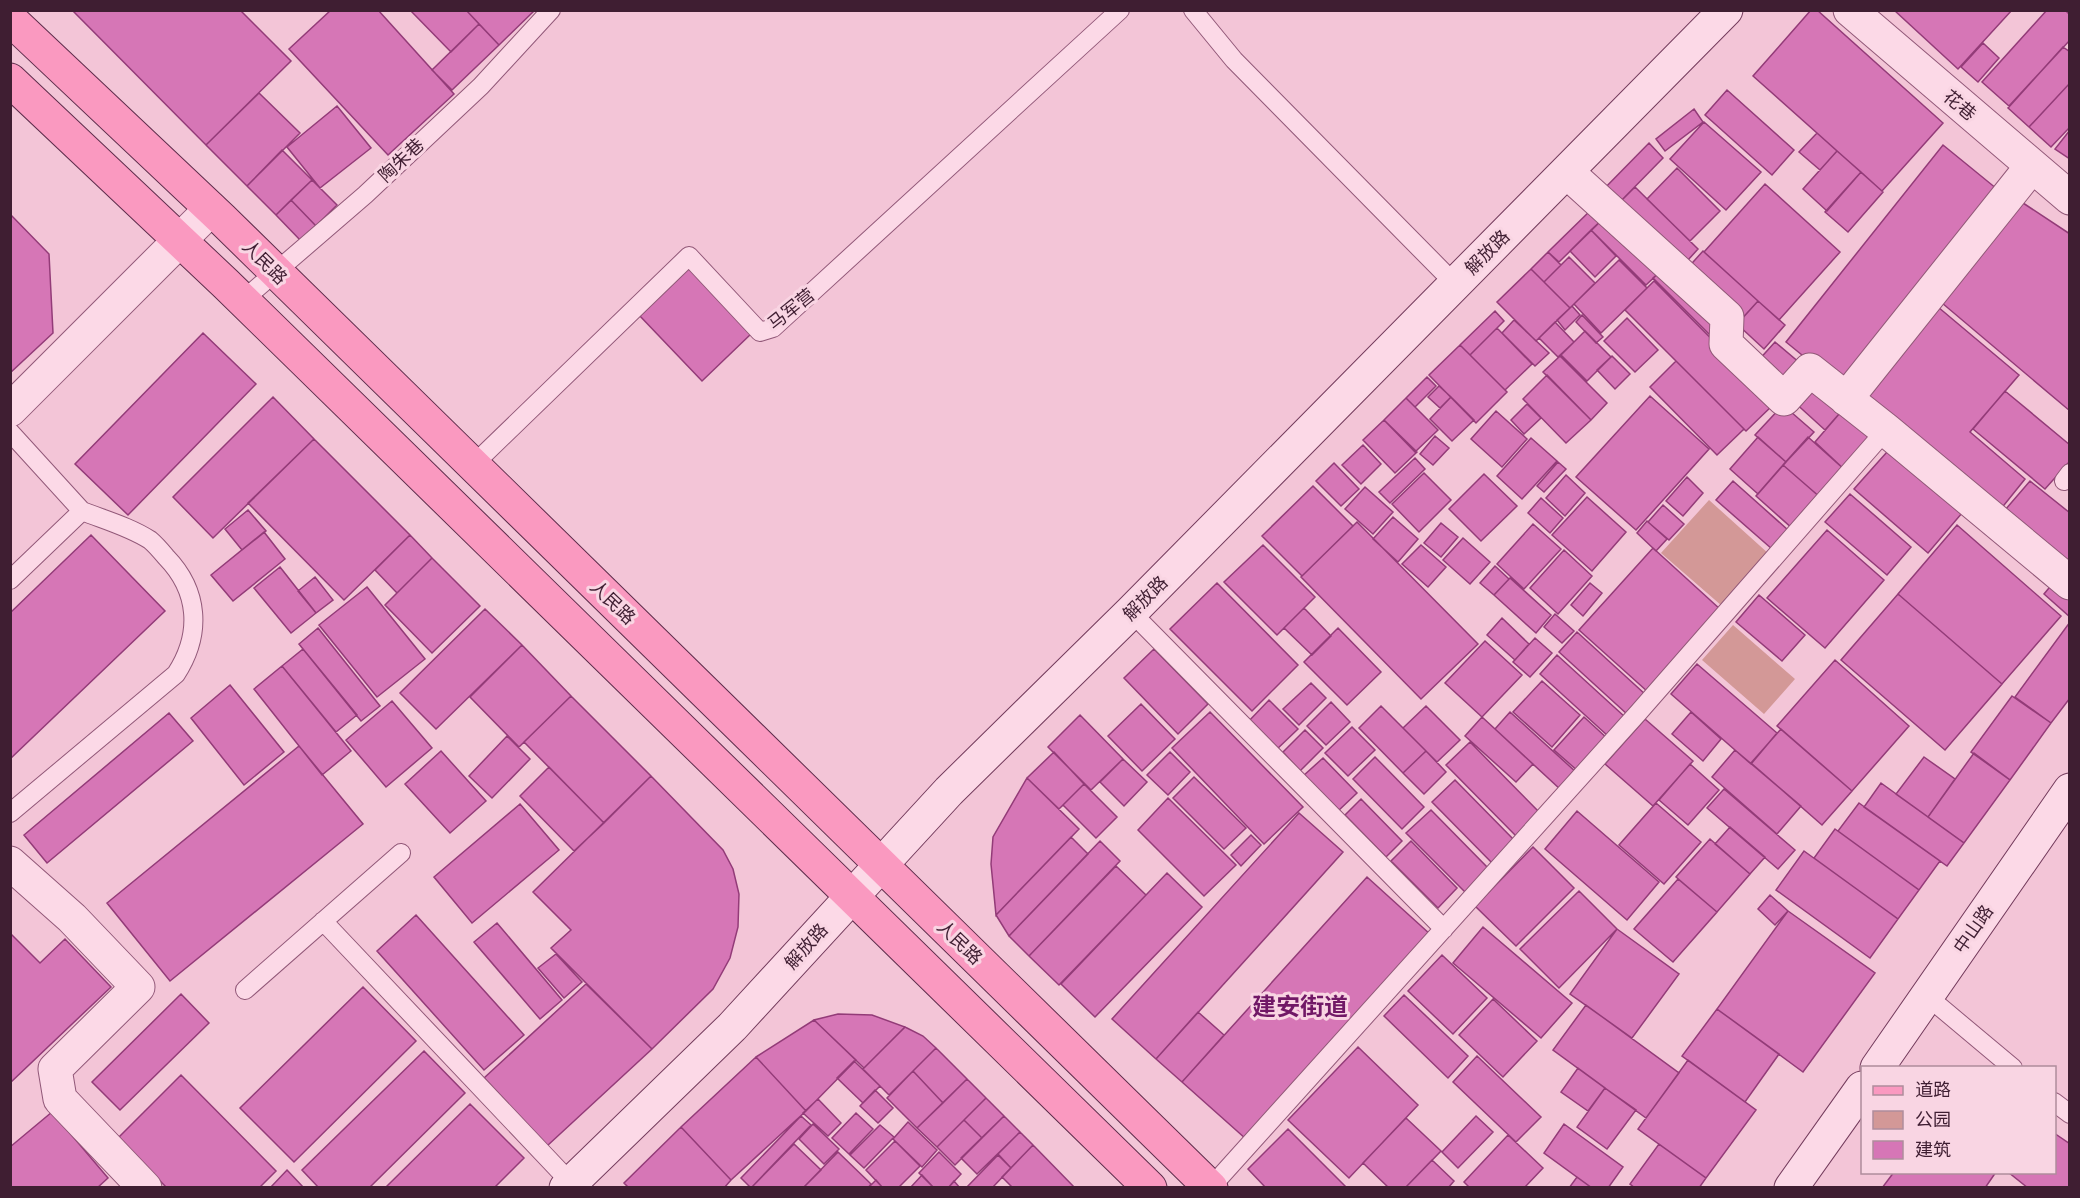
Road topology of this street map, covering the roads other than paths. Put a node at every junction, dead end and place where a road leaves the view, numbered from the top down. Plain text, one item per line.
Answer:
1 (551, 10) edge
2 (1120, 10) edge
3 (1193, 10) edge
4 (1726, 10) edge
5 (1850, 10) edge
6 (10, 19) edge
7 (10, 80) edge
8 (2032, 166) junction
9 (1567, 172) junction
10 (2070, 198) edge
11 (211, 209) junction
12 (180, 240) junction
13 (276, 272) junction
14 (1455, 284) junction
15 (242, 301) junction
16 (1846, 399) junction
17 (10, 410) edge
18 (1886, 430) junction
19 (10, 432) edge
20 (473, 465) junction
21 (82, 511) junction
22 (10, 580) edge
23 (2070, 584) edge
24 (1131, 612) junction
25 (2070, 790) edge
26 (10, 813) edge
27 (400, 853) dead end
28 (10, 863) edge
29 (881, 865) junction
30 (852, 897) junction
31 (323, 921) junction
32 (1444, 929) junction
33 (245, 990) dead end
34 (1927, 996) junction
35 (1878, 1066) edge
36 (2011, 1066) edge
37 (1861, 1091) edge
38 (2056, 1103) edge
39 (2070, 1114) edge
40 (569, 1185) edge
41 (1211, 1187) edge
42 (145, 1188) edge
43 (1150, 1188) edge
44 (1791, 1188) edge

1 - 13 lane, 陶朱巷
2 - 20 lane, 马军营
3 - 14 lane
4 - 9 street, 解放路
5 - 8 street, 花巷
6 - 11 main road, 人民路
7 - 12 main road
8 - 10 street, 花巷
8 - 16 street
9 - 14 street, 解放路
9 - 16 street
11 - 12 street
11 - 13 main road, 人民路
12 - 15 main road
12 - 17 street
13 - 15 lane, 陶朱巷
13 - 20 main road, 人民路
14 - 24 street, 解放路
15 - 30 main road
16 - 18 street
18 - 23 street
18 - 32 lane
19 - 21 lane
20 - 29 main road, 人民路
21 - 22 lane
21 - 26 lane
24 - 29 street, 解放路
24 - 32 lane
25 - 34 street, 中山路
27 - 31 lane
28 - 42 street
29 - 30 street, 解放路
29 - 41 main road, 人民路
30 - 40 street, 解放路
30 - 43 main road
31 - 33 lane
31 - 40 lane
32 - 41 lane
34 - 35 street, 中山路
34 - 36 lane
37 - 44 street
38 - 39 lane

